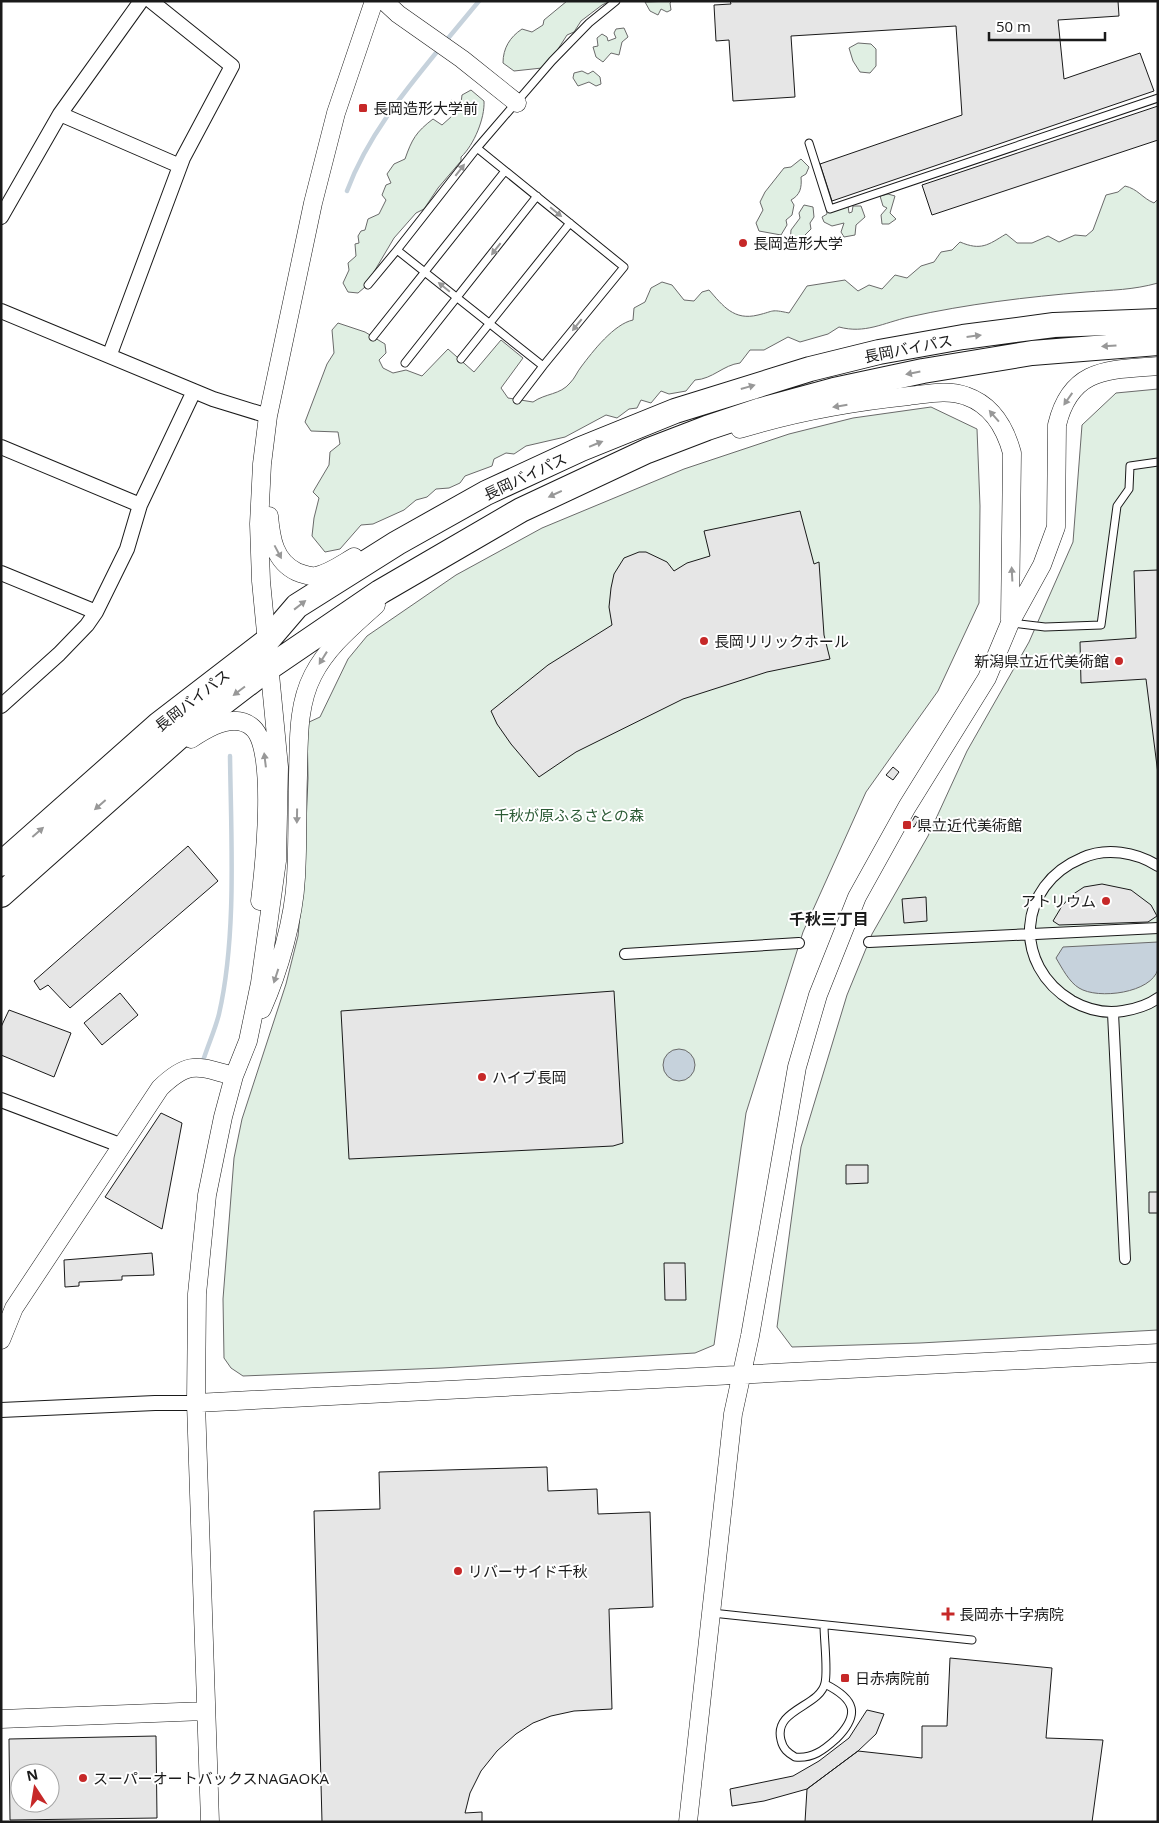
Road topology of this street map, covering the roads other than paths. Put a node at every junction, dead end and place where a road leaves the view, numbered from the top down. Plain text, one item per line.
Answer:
1 (141, 1) edge
2 (151, 1) edge
3 (374, 1) edge
4 (384, 1) edge
5 (616, 1) edge
6 (1158, 98) edge
7 (517, 104) junction
8 (60, 114) junction
9 (330, 143) junction
10 (809, 143) dead end
11 (477, 148) junction
12 (180, 166) junction
13 (505, 171) junction
14 (537, 196) junction
15 (1, 217) edge
16 (570, 223) junction
17 (397, 250) junction
18 (425, 272) junction
19 (368, 284) dead end
20 (457, 298) junction
21 (1, 310) edge
22 (1158, 321) edge
23 (489, 323) junction
24 (373, 337) dead end
25 (1158, 343) edge
26 (110, 354) junction
27 (461, 360) dead end
28 (405, 363) dead end
29 (543, 366) junction
30 (1158, 366) edge
31 (194, 391) junction
32 (517, 400) dead end
33 (268, 416) junction
34 (1, 447) edge
35 (647, 451) junction
36 (1158, 462) edge
37 (486, 493) junction
38 (140, 505) junction
39 (423, 567) junction
40 (1, 573) edge
41 (96, 612) junction
42 (1010, 623) junction
43 (267, 641) junction
44 (270, 667) junction
45 (3, 701) edge
46 (130, 779) junction
47 (1, 864) edge
48 (1158, 866) edge
49 (1, 895) edge
50 (1158, 928) edge
51 (1029, 934) junction
52 (869, 942) dead end
53 (799, 943) dead end
54 (625, 954) dead end
55 (260, 983) junction
56 (1158, 998) edge
57 (1113, 1013) junction
58 (248, 1041) junction
59 (234, 1076) junction
60 (1, 1100) edge
61 (120, 1146) junction
62 (1125, 1259) dead end
63 (1, 1340) edge
64 (1158, 1353) edge
65 (742, 1375) junction
66 (196, 1403) junction
67 (1, 1410) edge
68 (712, 1613) junction
69 (824, 1625) junction
70 (972, 1640) dead end
71 (825, 1684) junction
72 (205, 1711) junction
73 (1, 1718) edge
74 (210, 1822) edge
75 (688, 1822) edge

1 - 8 street
2 - 12 street
3 - 9 street
4 - 7 street
5 - 7 lane
6 - 10 lane
7 - 11 lane
8 - 12 street
8 - 15 street
9 - 33 street
9 -> 37 street
11 - 13 lane
17 -> 11 lane
12 - 26 street
13 - 14 lane
13 - 18 lane
14 -> 16 lane
14 -> 20 lane
16 - 23 lane
16 -> 29 lane
17 - 18 lane
17 - 19 lane
20 -> 18 lane
18 - 24 lane
20 - 23 lane
20 - 28 lane
21 - 26 street
37 -> 22 highway, 長岡バイパス
23 - 27 lane
23 - 29 lane
25 -> 35 highway, 長岡バイパス
26 - 31 street
29 - 32 lane
30 -> 42 street
31 - 33 street
31 - 38 street
33 - 43 street
34 - 38 street
35 -> 39 highway, 長岡バイパス
42 -> 35 street
36 - 42 lane
43 -> 37 highway, 長岡バイパス
38 - 41 street
39 - 44 highway, 長岡バイパス
39 -> 58 street
40 - 41 street
41 - 45 street
42 - 65 street
43 - 44 street
47 -> 43 highway, 長岡バイパス
44 -> 46 highway, 長岡バイパス
44 - 55 street
46 -> 49 highway, 長岡バイパス
55 -> 46 street
48 - 51 street
50 - 51 street
51 - 52 street
51 - 57 street
53 - 54 street
55 - 58 street
56 - 57 street
57 - 62 street
58 - 59 street
59 - 61 street
59 - 66 street
60 - 61 street
61 - 63 street
64 - 65 street
65 - 66 street
65 - 68 street
66 - 67 street
66 - 72 street
68 - 69 lane
68 - 75 street
69 - 70 lane
69 - 71 lane
71 - 71 lane
72 - 73 street
72 - 74 street

